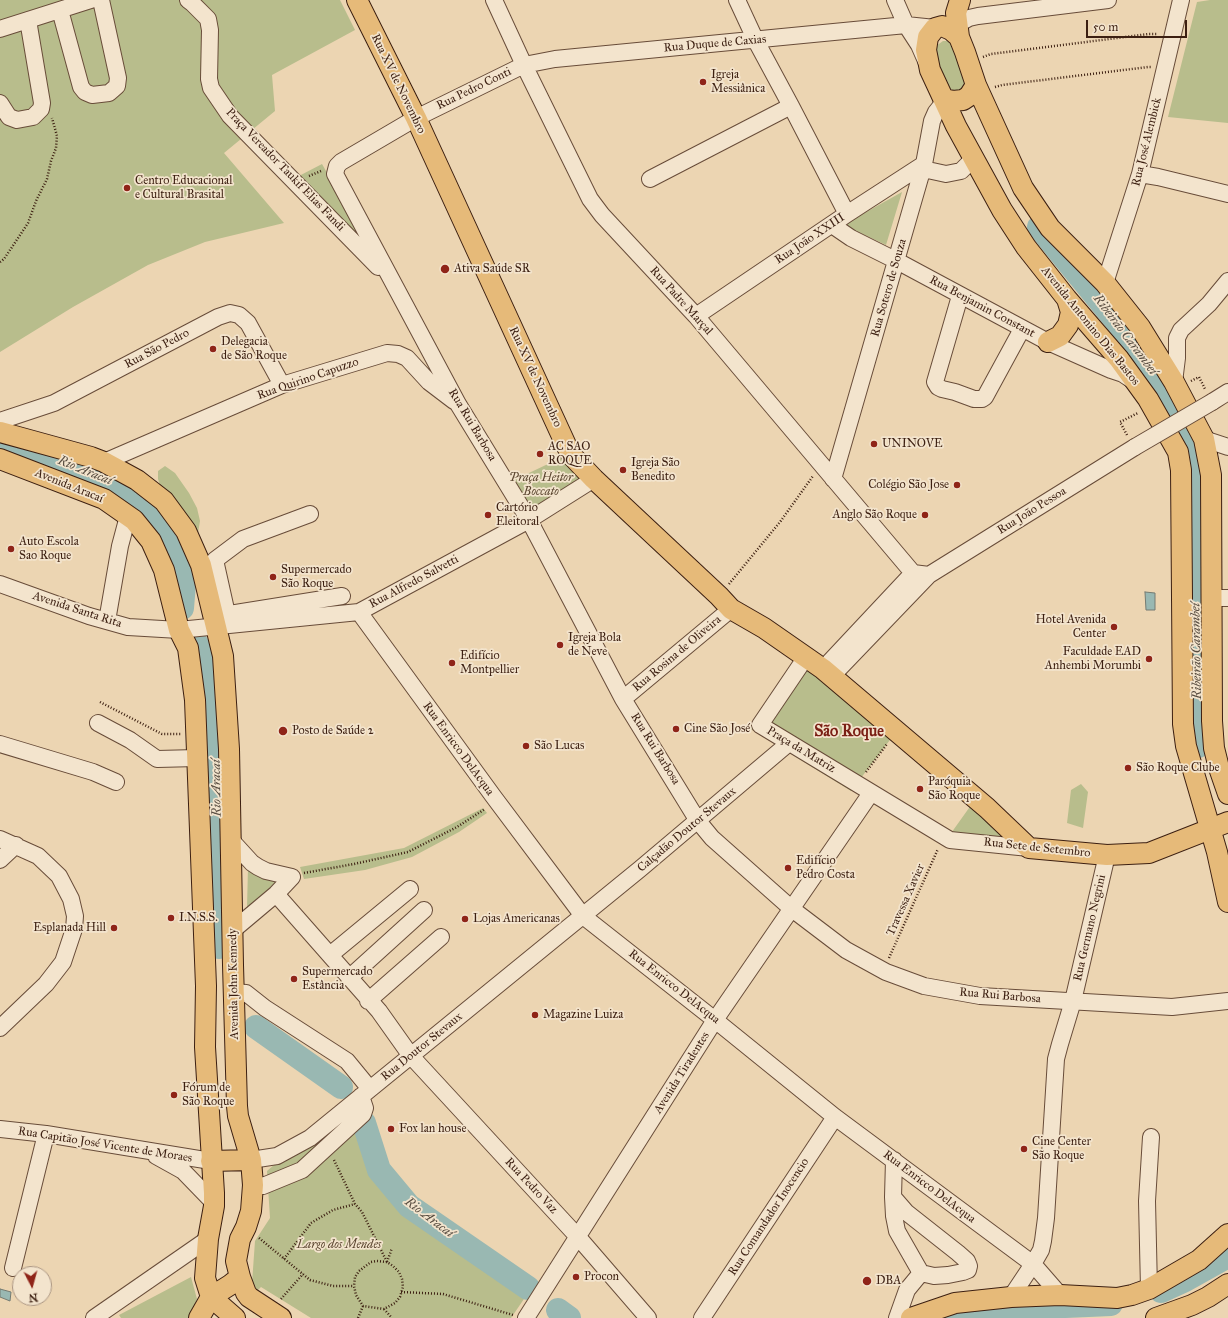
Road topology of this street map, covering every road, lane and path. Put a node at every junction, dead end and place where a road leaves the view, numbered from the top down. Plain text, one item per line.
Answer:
1 (91, 0) edge
2 (101, 0) edge
3 (188, 0) edge
4 (357, 0) edge
5 (494, 0) edge
6 (737, 0) edge
7 (895, 0) edge
8 (1108, 0) edge
9 (1181, 0) edge
10 (60, 10) junction
11 (28, 20) junction
12 (952, 21) edge
13 (906, 26) junction
14 (0, 29) edge
15 (1173, 36) junction
16 (756, 41) junction
17 (969, 63) junction
18 (524, 64) junction
19 (1164, 69) junction
20 (930, 70) junction
21 (978, 89) junction
22 (944, 99) junction
23 (0, 103) edge
24 (791, 106) junction
25 (52, 116) dead end
26 (416, 118) junction
27 (974, 158) junction
28 (341, 162) junction
29 (924, 166) junction
30 (1140, 174) junction
31 (650, 179) dead end
32 (294, 182) junction
33 (1228, 194) edge
34 (847, 214) junction
35 (832, 226) junction
36 (897, 261) junction
37 (0, 262) edge
38 (1228, 280) edge
39 (1105, 283) junction
40 (394, 286) junction
41 (960, 296) junction
42 (1067, 299) junction
43 (696, 316) junction
44 (1022, 329) junction
45 (1048, 342) junction
46 (1136, 382) junction
47 (282, 385) junction
48 (1175, 385) junction
49 (1228, 392) edge
50 (1212, 402) junction
51 (458, 404) junction
52 (1152, 406) junction
53 (0, 421) edge
54 (0, 432) edge
55 (1204, 439) junction
56 (1135, 447) junction
57 (1228, 447) edge
58 (0, 459) edge
59 (104, 462) junction
60 (822, 465) junction
61 (833, 478) junction
62 (594, 479) junction
63 (310, 514) dead end
64 (128, 516) junction
65 (529, 520) junction
66 (921, 574) junction
67 (0, 584) edge
68 (342, 596) dead end
69 (1220, 598) edge
70 (725, 602) junction
71 (359, 612) junction
72 (107, 621) junction
73 (216, 621) junction
74 (181, 630) junction
75 (806, 657) junction
76 (828, 672) junction
77 (624, 699) junction
78 (100, 702) dead end
79 (98, 723) dead end
80 (897, 731) junction
81 (196, 733) junction
82 (790, 743) junction
83 (0, 744) edge
84 (197, 758) junction
85 (116, 782) dead end
86 (857, 784) junction
87 (871, 792) junction
88 (1228, 794) edge
89 (497, 802) junction
90 (698, 821) junction
91 (1219, 825) edge
92 (944, 836) junction
93 (0, 839) edge
94 (231, 840) junction
95 (16, 845) junction
96 (1030, 848) junction
97 (1107, 856) junction
98 (0, 860) edge
99 (292, 877) junction
100 (410, 890) dead end
101 (276, 894) junction
102 (1228, 902) edge
103 (792, 909) junction
104 (424, 910) dead end
105 (583, 916) junction
106 (232, 931) junction
107 (441, 937) dead end
108 (330, 955) junction
109 (205, 965) junction
110 (233, 965) junction
111 (884, 971) junction
112 (350, 978) junction
113 (234, 992) junction
114 (368, 1001) junction
115 (1073, 1001) junction
116 (1228, 1001) edge
117 (715, 1020) junction
118 (0, 1028) edge
119 (411, 1056) junction
120 (366, 1093) junction
121 (835, 1117) junction
122 (0, 1129) edge
123 (46, 1134) junction
124 (1151, 1137) dead end
125 (146, 1151) junction
126 (211, 1160) junction
127 (251, 1160) junction
128 (894, 1160) junction
129 (336, 1165) dead end
130 (253, 1185) junction
131 (893, 1197) junction
132 (214, 1203) junction
133 (355, 1204) junction
134 (246, 1227) junction
135 (1228, 1234) edge
136 (578, 1237) junction
137 (208, 1239) junction
138 (392, 1248) dead end
139 (284, 1259) junction
140 (387, 1262) junction
141 (1033, 1264) junction
142 (13, 1266) edge
143 (921, 1273) junction
144 (303, 1274) junction
145 (240, 1277) junction
146 (1228, 1284) edge
147 (354, 1286) junction
148 (1149, 1289) junction
149 (401, 1292) junction
150 (1060, 1295) junction
151 (211, 1297) junction
152 (1011, 1298) junction
153 (363, 1306) junction
154 (384, 1309) junction
155 (276, 1315) edge
156 (521, 1317) edge
157 (94, 1318) edge
158 (198, 1318) edge
159 (234, 1318) edge
160 (358, 1318) edge
161 (392, 1318) edge
162 (648, 1318) edge
163 (702, 1318) edge
164 (897, 1318) edge
165 (911, 1318) edge
166 (1156, 1318) edge

1 - 10 street
2 - 10 street
3 - 32 street, Praça Vereador Taukif Elias Fandi
4 - 26 main road, Rua XV de Novembro
5 - 18 street, Rua Padre Marçal
6 - 16 street
7 - 13 street
8 - 12 street, Rua Duque de Caxias
9 - 15 street, Rua José Alembick
10 - 11 street
11 - 14 street
11 - 23 street
12 - 13 street, Rua Duque de Caxias
12 - 17 main road
12 - 20 main road, Avenida Antonino Dias Bastos
13 - 16 street, Rua Duque de Caxias
13 - 20 street
15 - 17 path
15 - 19 street, Rua José Alembick
16 - 18 street, Rua Duque de Caxias
16 - 24 street
17 - 21 main road
18 - 26 street, Rua Pedro Conti
18 - 43 street, Rua Padre Marçal
19 - 21 path
19 - 30 street, Rua José Alembick
20 - 22 main road, Avenida Antonino Dias Bastos
21 - 22 main road
21 - 39 main road
22 - 27 main road, Avenida Antonino Dias Bastos
22 - 29 street, Rua Sotero de Souza
24 - 31 street
24 - 34 street
25 - 37 path
26 - 28 street, Rua Pedro Conti
26 - 62 main road, Rua XV de Novembro
27 - 29 street
27 - 42 main road, Avenida Antonino Dias Bastos
28 - 32 path
28 - 40 street, Rua Rui Barbosa
29 - 34 street, Rua João XXIII
29 - 36 street, Rua Sotero de Souza
30 - 33 street
30 - 39 street, Rua José Alembick
32 - 40 street, Praça Vereador Taukif Elias Fandi
34 - 35 street, Rua João XXIII
35 - 36 street, Rua Benjamin Constant
35 - 43 street, Rua João XXIII
36 - 41 street, Rua Benjamin Constant
36 - 61 street, Rua Sotero de Souza
38 - 48 street
39 - 48 main road
40 - 51 street, Rua Rui Barbosa
41 - 44 street, Rua Benjamin Constant
41 - 44 street
42 - 45 main road
42 - 46 main road, Avenida Antonino Dias Bastos
43 - 60 street, Rua Padre Marçal
44 - 45 street, Rua Benjamin Constant
45 - 46 street, Rua Benjamin Constant
46 - 52 main road, Avenida Antonino Dias Bastos
47 - 51 street, Rua Quirino Capuzzo
47 - 53 street, Rua São Pedro
47 - 59 street, Rua Quirino Capuzzo
48 - 50 path
48 - 55 main road
49 - 50 street, Rua João Pessoa
50 - 56 street, Rua João Pessoa, bridge
51 - 65 street, Rua Rui Barbosa
52 - 56 path
52 - 91 main road, Avenida Antonino Dias Bastos
54 - 59 main road
55 - 57 street
55 - 69 main road
56 - 66 street, Rua João Pessoa
58 - 64 main road, Avenida Aracaí
59 - 73 main road
60 - 61 street, Rua Padre Marçal
60 - 70 path
61 - 66 street, Rua Padre Marçal
62 - 65 street, Rua Alfredo Salvetti
62 - 70 main road, Rua XV de Novembro
63 - 73 street
64 - 72 street
64 - 74 main road, Avenida Aracaí
65 - 71 street, Rua Alfredo Salvetti
65 - 77 street, Rua Rui Barbosa
66 - 76 street, Rua João Pessoa
67 - 72 street, Avenida Santa Rita
68 - 73 street
69 - 88 main road
70 - 75 main road, Rua XV de Novembro
70 - 77 street, Rua Rosina de Oliveira
71 - 73 street, Rua Alfredo Salvetti
71 - 89 street, Rua Enricco DelAcqua
72 - 74 street, Avenida Santa Rita
73 - 74 street, Avenida Santa Rita
73 - 94 main road, Avenida John Kennedy
74 - 81 main road
75 - 76 main road, Rua XV de Novembro
75 - 82 street, Praça da Matriz
76 - 80 main road, Rua XV de Novembro
77 - 90 street, Rua Rui Barbosa
78 - 81 path
79 - 84 street
80 - 86 path
80 - 96 main road, Rua XV de Novembro
81 - 84 main road
82 - 86 street, Praça da Matriz
82 - 90 street, Calçadão Doutor Stevaux
83 - 85 street
84 - 109 main road
86 - 87 street, Praça da Matriz
87 - 92 street, Rua Sete de Setembro
87 - 103 street, Avenida Tiradentes
89 - 99 path
89 - 105 street, Rua Enricco DelAcqua
90 - 103 street, Rua Rui Barbosa
90 - 105 street, Calçadão Doutor Stevaux
91 - 97 main road, Rua Sete de Setembro
91 - 102 main road, Avenida Antonino Dias Bastos
92 - 96 street, Rua Sete de Setembro
92 - 111 path, Travessa Xavier
93 - 95 street
94 - 99 street
94 - 106 main road, Avenida John Kennedy
95 - 98 street
95 - 118 street
96 - 97 main road, Rua Sete de Setembro
97 - 115 street, Rua Germano Negrini
99 - 101 street
100 - 108 street
101 - 106 street
101 - 108 street, Rua Pedro Vaz
103 - 111 street, Rua Rui Barbosa
103 - 117 street, Avenida Tiradentes
104 - 112 street
105 - 117 street, Rua Enricco DelAcqua
105 - 119 street, Rua Doutor Stevaux
106 - 110 main road, Avenida John Kennedy
107 - 114 street
108 - 112 street, Rua Pedro Vaz
109 - 110 main road
109 - 126 main road
110 - 113 main road, Avenida John Kennedy
111 - 115 street, Rua Rui Barbosa
112 - 114 street, Rua Pedro Vaz
113 - 120 street
113 - 127 main road, Avenida John Kennedy
114 - 119 street, Rua Pedro Vaz
115 - 116 street, Rua Rui Barbosa
115 - 141 street, Rua Germano Negrini
117 - 121 street, Rua Enricco DelAcqua
117 - 136 street, Avenida Tiradentes
119 - 120 street, Rua Doutor Stevaux
119 - 136 street, Rua Pedro Vaz
120 - 127 street, Rua Doutor Stevaux
120 - 130 street
121 - 128 street, Rua Enricco DelAcqua
121 - 163 street, Rua Comandador Inocencio
122 - 123 street, Rua Capitão José Vicente de Moraes
123 - 125 street, Rua Capitão José Vicente de Moraes
123 - 142 street
124 - 148 street
125 - 126 street, Rua Capitão José Vicente de Moraes
125 - 132 street
126 - 127 main road
126 - 132 main road
127 - 130 main road, Avenida John Kennedy
128 - 131 street
128 - 141 street, Rua Enricco DelAcqua
129 - 133 path
130 - 134 main road, Avenida John Kennedy
131 - 143 street
131 - 143 street
132 - 137 main road
133 - 139 path
133 - 140 path
134 - 139 path
134 - 145 main road, Avenida John Kennedy
135 - 148 main road
136 - 156 street, Avenida Tiradentes
136 - 162 street, Rua Pedro Vaz
137 - 151 main road
137 - 157 street
138 - 140 path
139 - 144 path
140 - 147 path
140 - 149 path
141 - 150 street, Rua Enricco DelAcqua
141 - 152 street, Rua Germano Negrini
143 - 164 street
144 - 147 path
144 - 155 path
145 - 151 main road
145 - 155 main road, Avenida John Kennedy
146 - 166 main road
147 - 153 path
148 - 150 main road
149 - 154 path
149 - 156 path
150 - 152 main road
151 - 158 main road
151 - 159 main road
152 - 165 main road
153 - 154 path
153 - 160 path
154 - 161 path

